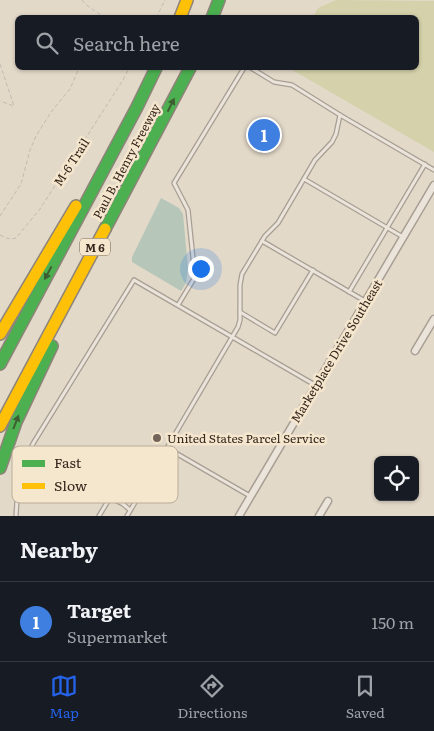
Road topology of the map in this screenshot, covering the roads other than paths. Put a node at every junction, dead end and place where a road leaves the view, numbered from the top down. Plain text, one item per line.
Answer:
1 (187, 0) edge
2 (219, 0) edge
3 (181, 15) edge
4 (213, 15) edge
5 (155, 70) edge
6 (189, 70) edge
7 (243, 70) edge
8 (254, 70) edge
9 (137, 107) junction
10 (340, 115) junction
11 (161, 125) junction
12 (425, 164) junction
13 (434, 170) edge
14 (304, 179) junction
15 (434, 185) edge
16 (387, 228) junction
17 (403, 237) junction
18 (262, 241) junction
19 (312, 270) junction
20 (349, 292) junction
21 (365, 302) junction
22 (178, 305) junction
23 (240, 312) junction
24 (434, 321) edge
25 (0, 334) edge
26 (232, 336) junction
27 (415, 351) dead end
28 (0, 364) edge
29 (316, 386) junction
30 (0, 426) edge
31 (32, 446) edge
32 (168, 446) edge
33 (178, 454) edge
34 (0, 468) edge
35 (250, 496) junction
36 (328, 501) dead end
37 (17, 503) edge
38 (107, 503) edge
39 (121, 503) edge
40 (134, 503) edge
41 (130, 510) junction
42 (16, 516) edge
43 (99, 516) edge
44 (127, 516) edge
45 (238, 516) edge
46 (319, 516) edge

1 - 3 highway
2 - 4 highway
5 - 9 highway, Paul B. Henry Freeway / M 6
11 -> 6 highway, Paul B. Henry Freeway / M 6
7 - 22 lane
8 - 10 lane
9 - 25 highway
9 -> 28 highway, Paul B. Henry Freeway / M 6
10 - 12 lane
10 - 14 lane
11 - 30 highway, Paul B. Henry Freeway / M 6
34 -> 11 highway
12 - 13 lane
12 - 16 lane
14 - 16 lane
14 - 18 lane
15 - 17 street, Marketplace Drive Southeast
16 - 17 lane
16 - 20 lane
17 - 21 street, Marketplace Drive Southeast
18 - 19 lane
18 - 23 lane
19 - 20 lane
19 - 23 lane
20 - 21 lane
21 - 29 street, Marketplace Drive Southeast
22 - 26 lane
22 - 31 lane
23 - 26 lane
24 - 27 street
26 - 29 lane
26 - 32 lane
29 - 35 street, Marketplace Drive Southeast
33 - 35 lane
35 - 45 street, Marketplace Drive Southeast
36 - 46 street
37 - 42 lane
38 - 43 lane
39 - 41 lane
40 - 41 lane
41 - 44 lane

